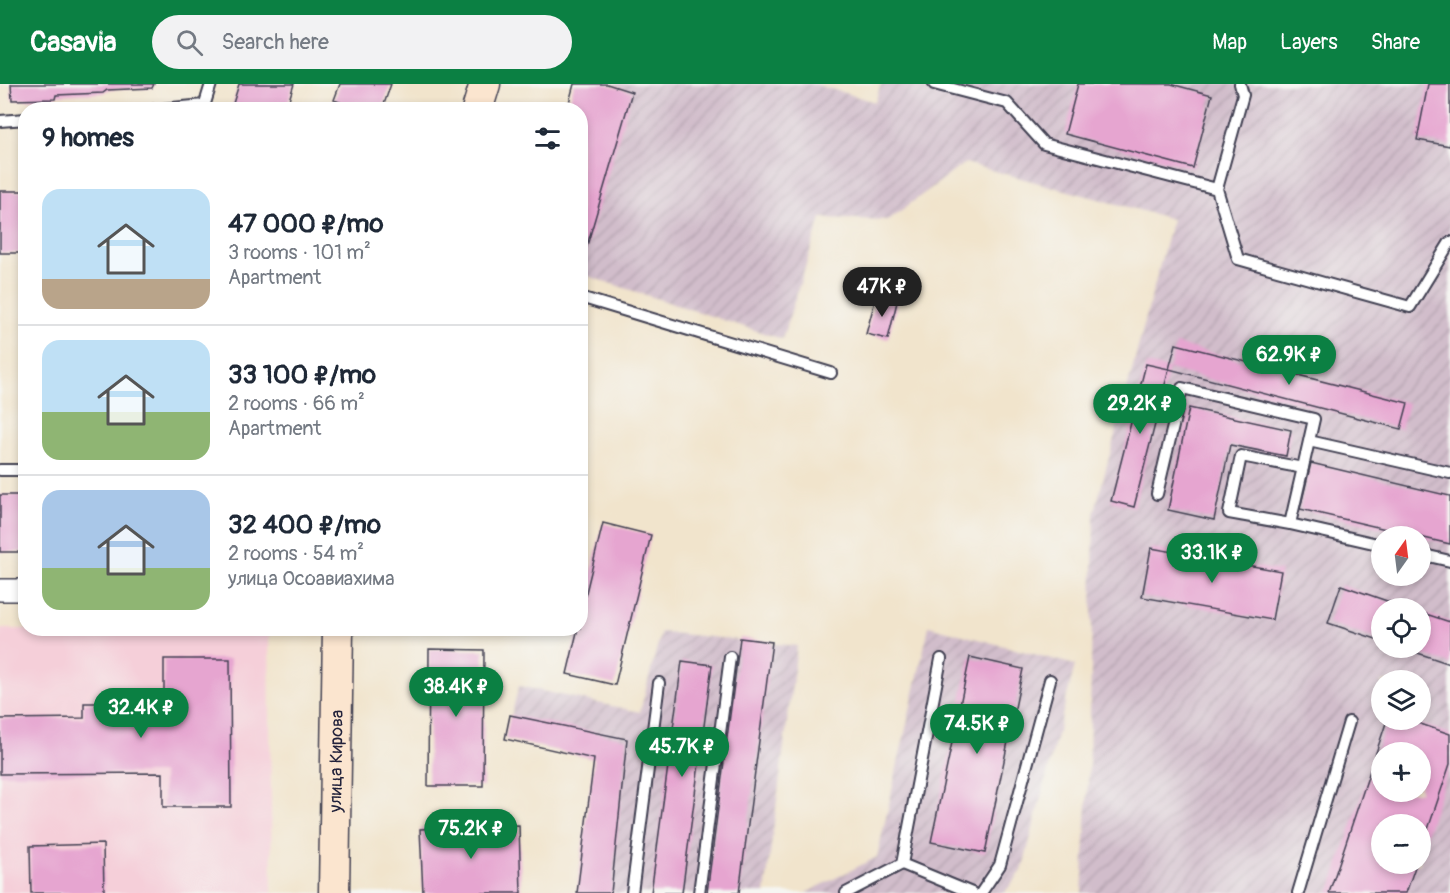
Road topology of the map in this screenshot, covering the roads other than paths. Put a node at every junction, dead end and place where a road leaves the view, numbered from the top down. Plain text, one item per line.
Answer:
1 (211, 84) edge
2 (485, 84) edge
3 (934, 84) edge
4 (1240, 84) edge
5 (206, 102) edge
6 (479, 102) edge
7 (18, 120) edge
8 (0, 121) edge
9 (1217, 189) junction
10 (1450, 242) edge
11 (588, 299) edge
12 (831, 373) dead end
13 (1309, 441) junction
14 (1303, 468) junction
15 (0, 470) edge
16 (18, 470) edge
17 (1450, 473) edge
18 (1157, 494) dead end
19 (1290, 524) junction
20 (1371, 542) edge
21 (1431, 557) edge
22 (1450, 561) edge
23 (0, 590) edge
24 (18, 590) edge
25 (338, 636) edge
26 (730, 657) dead end
27 (941, 659) dead end
28 (1050, 680) dead end
29 (659, 683) dead end
30 (1349, 722) dead end
31 (902, 864) junction
32 (334, 893) edge
33 (632, 893) edge
34 (699, 893) edge
35 (846, 893) edge
36 (972, 893) edge
37 (981, 893) edge
38 (1298, 893) edge

1 - 5 lane
2 - 6 main road
3 - 9 lane
4 - 9 lane
7 - 8 lane
9 - 10 lane
11 - 12 lane
13 - 14 lane
13 - 17 lane
13 - 18 lane
14 - 19 lane
14 - 19 lane
15 - 16 lane
19 - 20 lane
21 - 22 lane
23 - 24 street
25 - 32 main road, улица Кирова
26 - 34 lane
27 - 31 lane
28 - 37 lane
29 - 33 lane
30 - 38 lane
31 - 35 lane
31 - 36 lane

